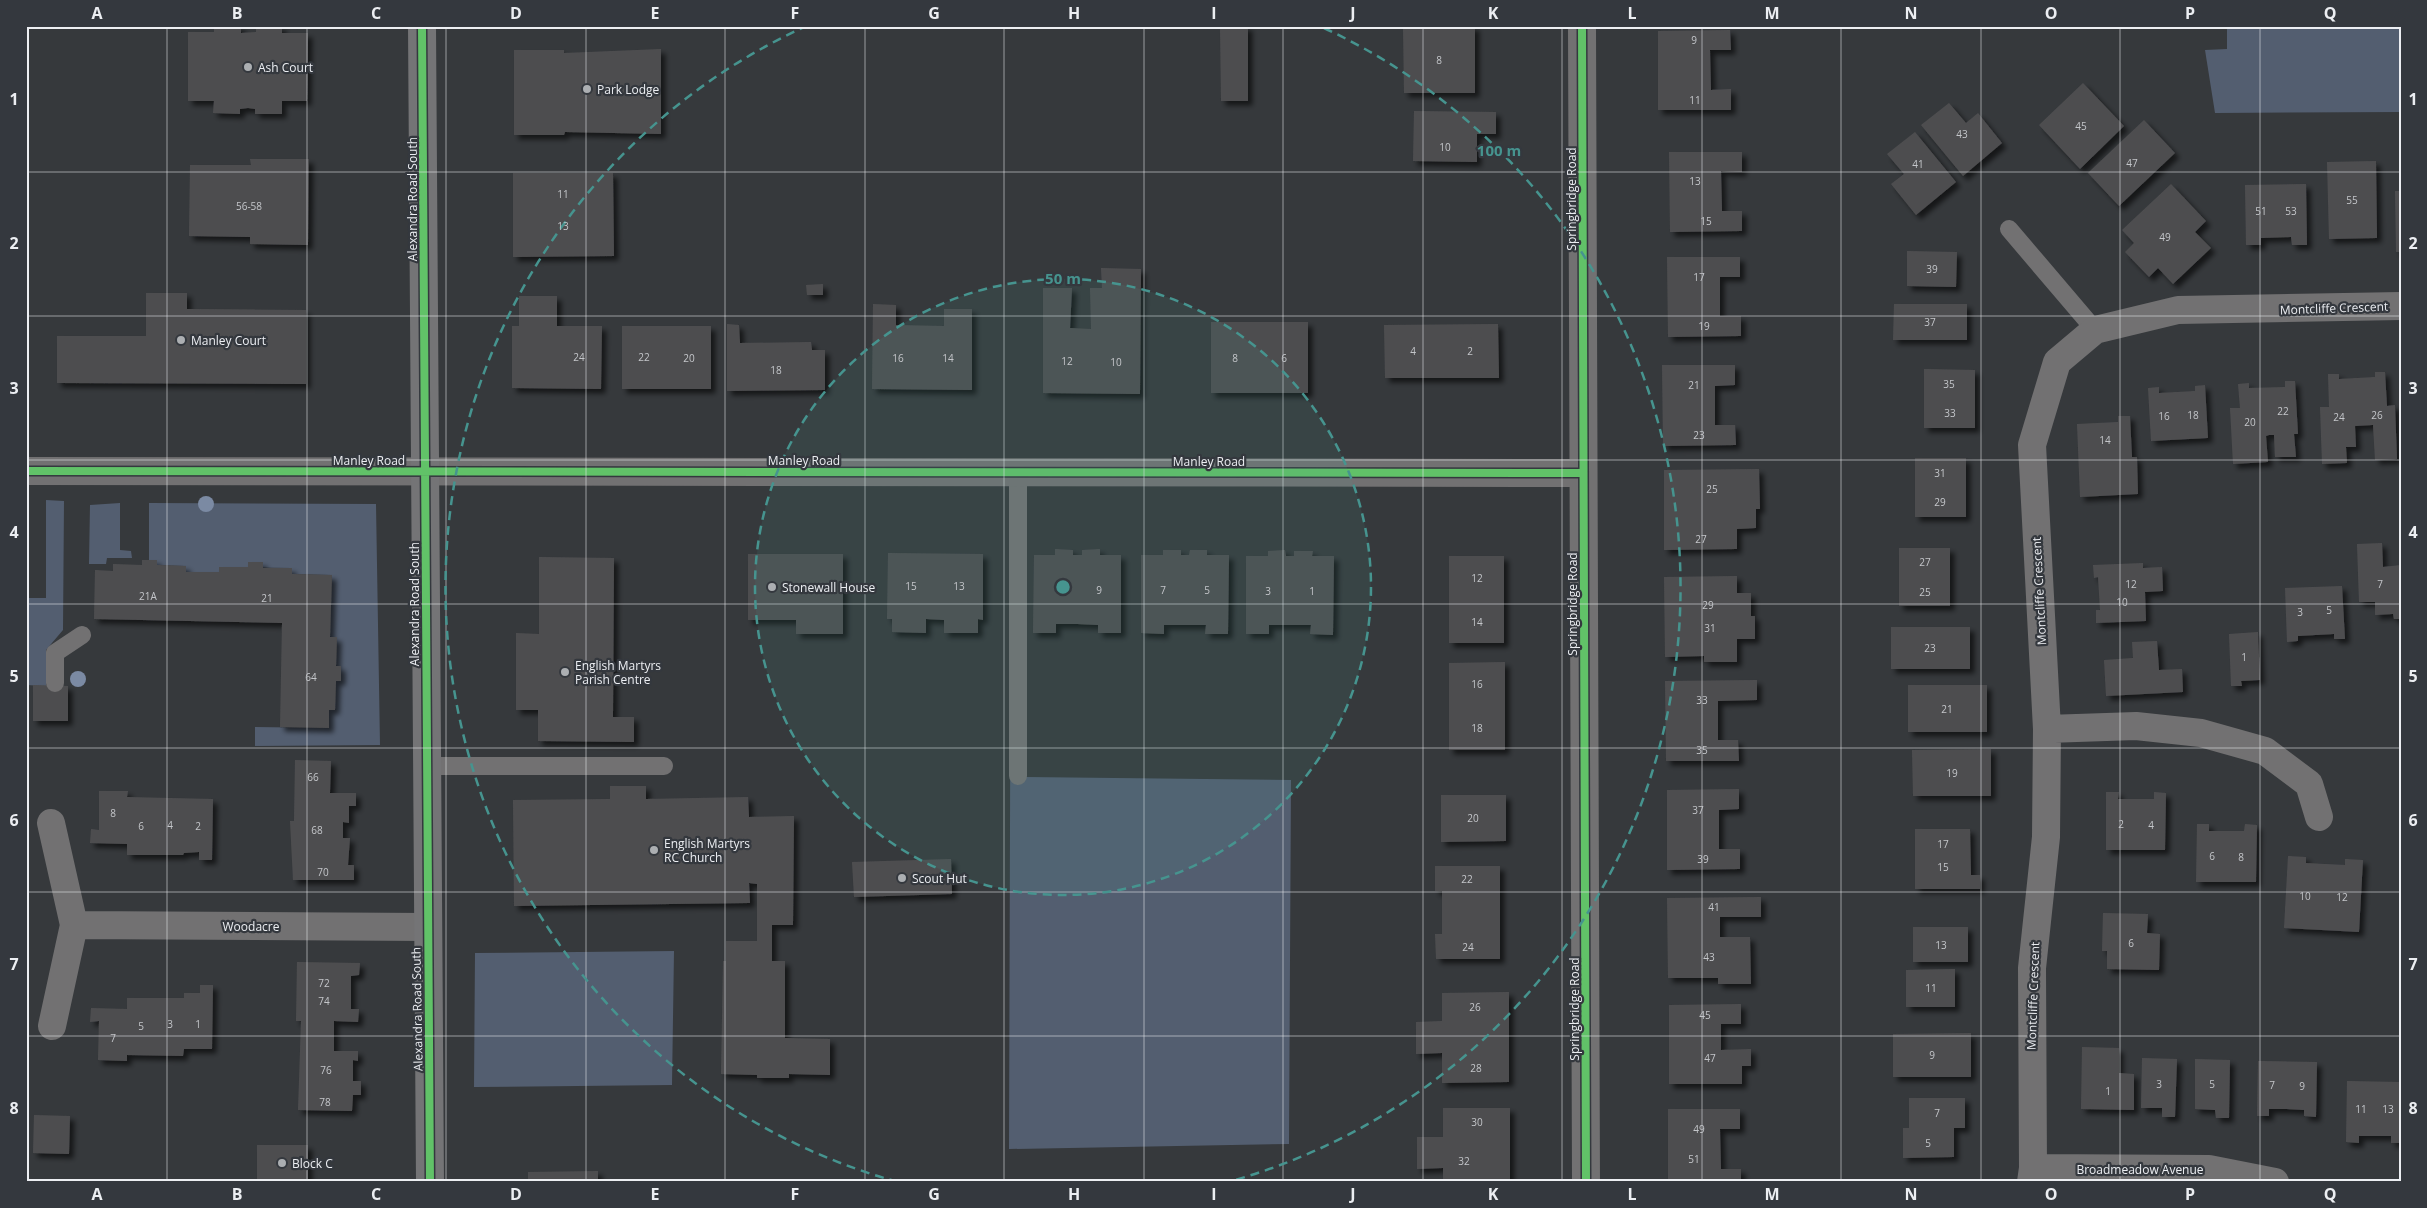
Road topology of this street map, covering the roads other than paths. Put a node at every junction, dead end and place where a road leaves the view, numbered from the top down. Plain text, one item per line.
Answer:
1 (422, 26) edge
2 (1582, 26) edge
3 (2009, 229) dead end
4 (2401, 306) edge
5 (2095, 330) junction
6 (26, 470) edge
7 (424, 471) junction
8 (1018, 472) junction
9 (1582, 473) junction
10 (82, 635) dead end
11 (56, 683) dead end
12 (2047, 729) junction
13 (426, 766) junction
14 (664, 766) dead end
15 (1018, 776) dead end
16 (2319, 817) dead end
17 (51, 823) dead end
18 (74, 925) junction
19 (428, 927) junction
20 (52, 1026) dead end
21 (2032, 1175) edge
22 (430, 1182) edge
23 (1586, 1182) edge
24 (2275, 1182) edge

1 - 7 street, Alexandra Road South
2 - 9 street, Springbridge Road
3 - 5 lane
4 - 5 street, Montcliffe Crescent
5 - 12 street, Montcliffe Crescent
6 - 7 street, Manley Road
7 - 8 street, Manley Road
7 - 13 street, Alexandra Road South
8 - 9 street, Manley Road
8 - 15 lane
9 - 23 street, Springbridge Road
10 - 11 lane
12 - 16 street
12 - 21 street, Montcliffe Crescent
13 - 14 lane
13 - 19 street, Alexandra Road South
17 - 18 street
18 - 19 street, Woodacre
18 - 20 street
19 - 22 street, Alexandra Road South
21 - 24 street, Broadmeadow Avenue

